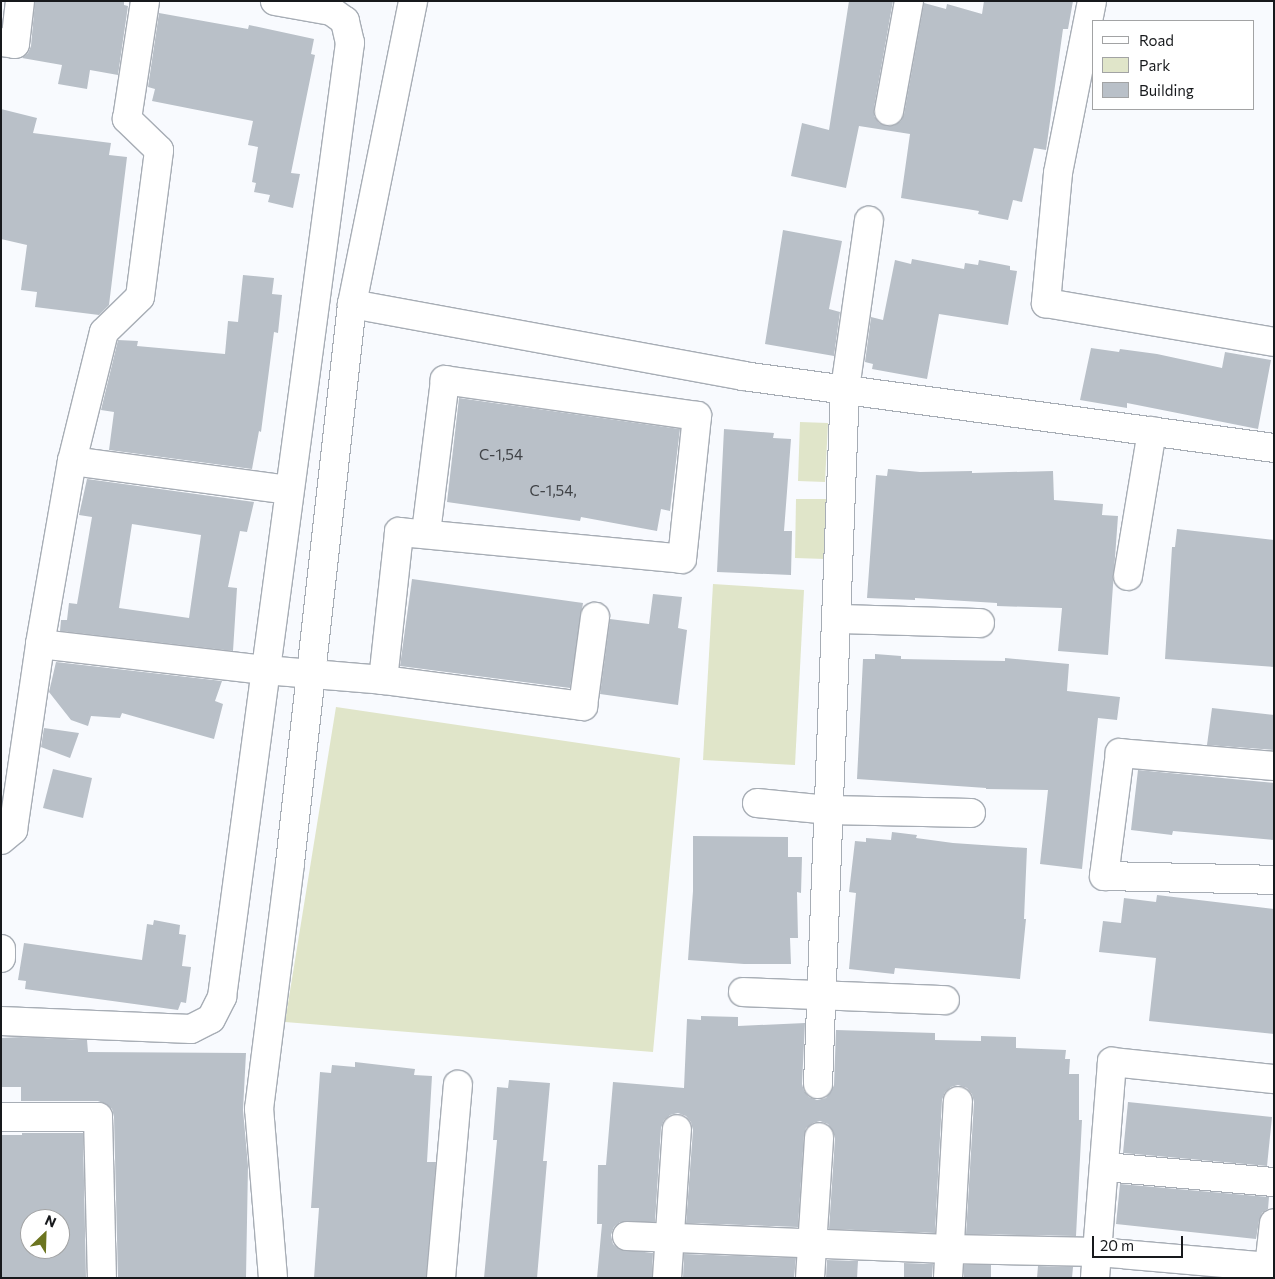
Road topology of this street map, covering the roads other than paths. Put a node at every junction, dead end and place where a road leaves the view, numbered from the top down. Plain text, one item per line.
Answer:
1 (20, 1) edge
2 (145, 1) edge
3 (275, 1) edge
4 (413, 1) edge
5 (908, 1) edge
6 (1092, 1) edge
7 (1, 42) edge
8 (889, 112) dead end
9 (869, 222) dead end
10 (352, 304) junction
11 (1274, 342) edge
12 (845, 389) junction
13 (1152, 432) junction
14 (1274, 448) edge
15 (72, 462) junction
16 (289, 490) junction
17 (426, 533) junction
18 (1128, 576) dead end
19 (595, 616) dead end
20 (837, 619) junction
21 (980, 623) dead end
22 (40, 644) junction
23 (265, 670) junction
24 (312, 674) junction
25 (383, 680) junction
26 (1274, 766) edge
27 (757, 803) dead end
28 (828, 810) junction
29 (971, 813) dead end
30 (1, 840) edge
31 (1274, 880) edge
32 (1, 949) edge
33 (1, 958) edge
34 (743, 992) dead end
35 (821, 996) junction
36 (945, 1000) dead end
37 (1, 1021) edge
38 (1274, 1079) edge
39 (818, 1084) dead end
40 (458, 1085) dead end
41 (958, 1101) dead end
42 (1, 1117) edge
43 (677, 1129) dead end
44 (819, 1137) dead end
45 (1105, 1167) junction
46 (1274, 1182) edge
47 (1274, 1223) edge
48 (627, 1236) dead end
49 (670, 1238) junction
50 (812, 1243) junction
51 (949, 1249) junction
52 (1096, 1265) edge
53 (102, 1278) edge
54 (273, 1278) edge
55 (441, 1278) edge
56 (667, 1278) edge
57 (810, 1278) edge
58 (948, 1278) edge

1 - 7 street
2 - 15 street
3 - 16 street
4 - 10 street
5 - 8 street
6 - 11 street
9 - 12 street
10 - 12 street
10 - 24 street
12 - 13 street
12 - 20 street
13 - 14 street
13 - 18 street
15 - 16 street
15 - 22 street
16 - 23 street
17 - 17 street
17 - 25 street
19 - 25 street
20 - 21 street
20 - 28 street
22 - 23 street
22 - 30 street
23 - 24 street
23 - 37 street
24 - 25 street
24 - 54 street
26 - 31 street
27 - 28 street
28 - 29 street
28 - 35 street
32 - 33 street
34 - 35 street
35 - 36 street
35 - 39 street
38 - 45 street
40 - 55 street
41 - 51 street
42 - 53 street
43 - 49 street
44 - 50 street
45 - 46 street
45 - 52 street
47 - 52 street
48 - 49 street
49 - 50 street
49 - 56 street
50 - 51 street
50 - 57 street
51 - 52 street
51 - 58 street

